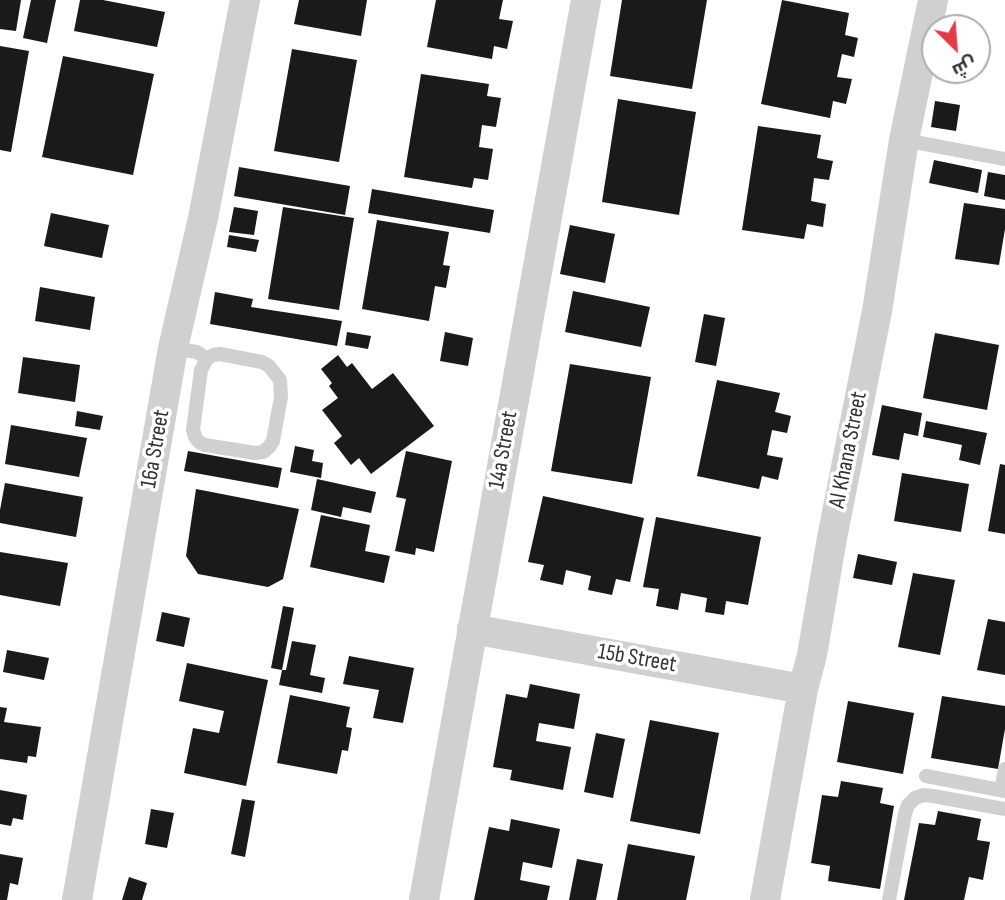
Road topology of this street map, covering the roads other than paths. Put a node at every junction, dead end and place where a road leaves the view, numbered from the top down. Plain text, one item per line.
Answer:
1 (245, 0) edge
2 (586, 0) edge
3 (933, 0) edge
4 (904, 140) junction
5 (1005, 159) edge
6 (173, 348) junction
7 (207, 359) junction
8 (472, 629) junction
9 (803, 689) junction
10 (1005, 769) edge
11 (926, 776) dead end
12 (1003, 790) edge
13 (1005, 809) edge
14 (78, 900) edge
15 (424, 900) edge
16 (765, 900) edge
17 (889, 900) edge

1 - 6 street, 16a Street
2 - 8 street, 14a Street
3 - 4 street, Al Khana Street
4 - 5 lane
4 - 9 street, Al Khana Street
6 - 7 lane
6 - 14 street, 16a Street
7 - 7 lane
8 - 9 street, 15b Street
8 - 15 street, 14a Street
9 - 16 street, Al Khana Street
10 - 12 lane
11 - 12 lane
13 - 17 lane

